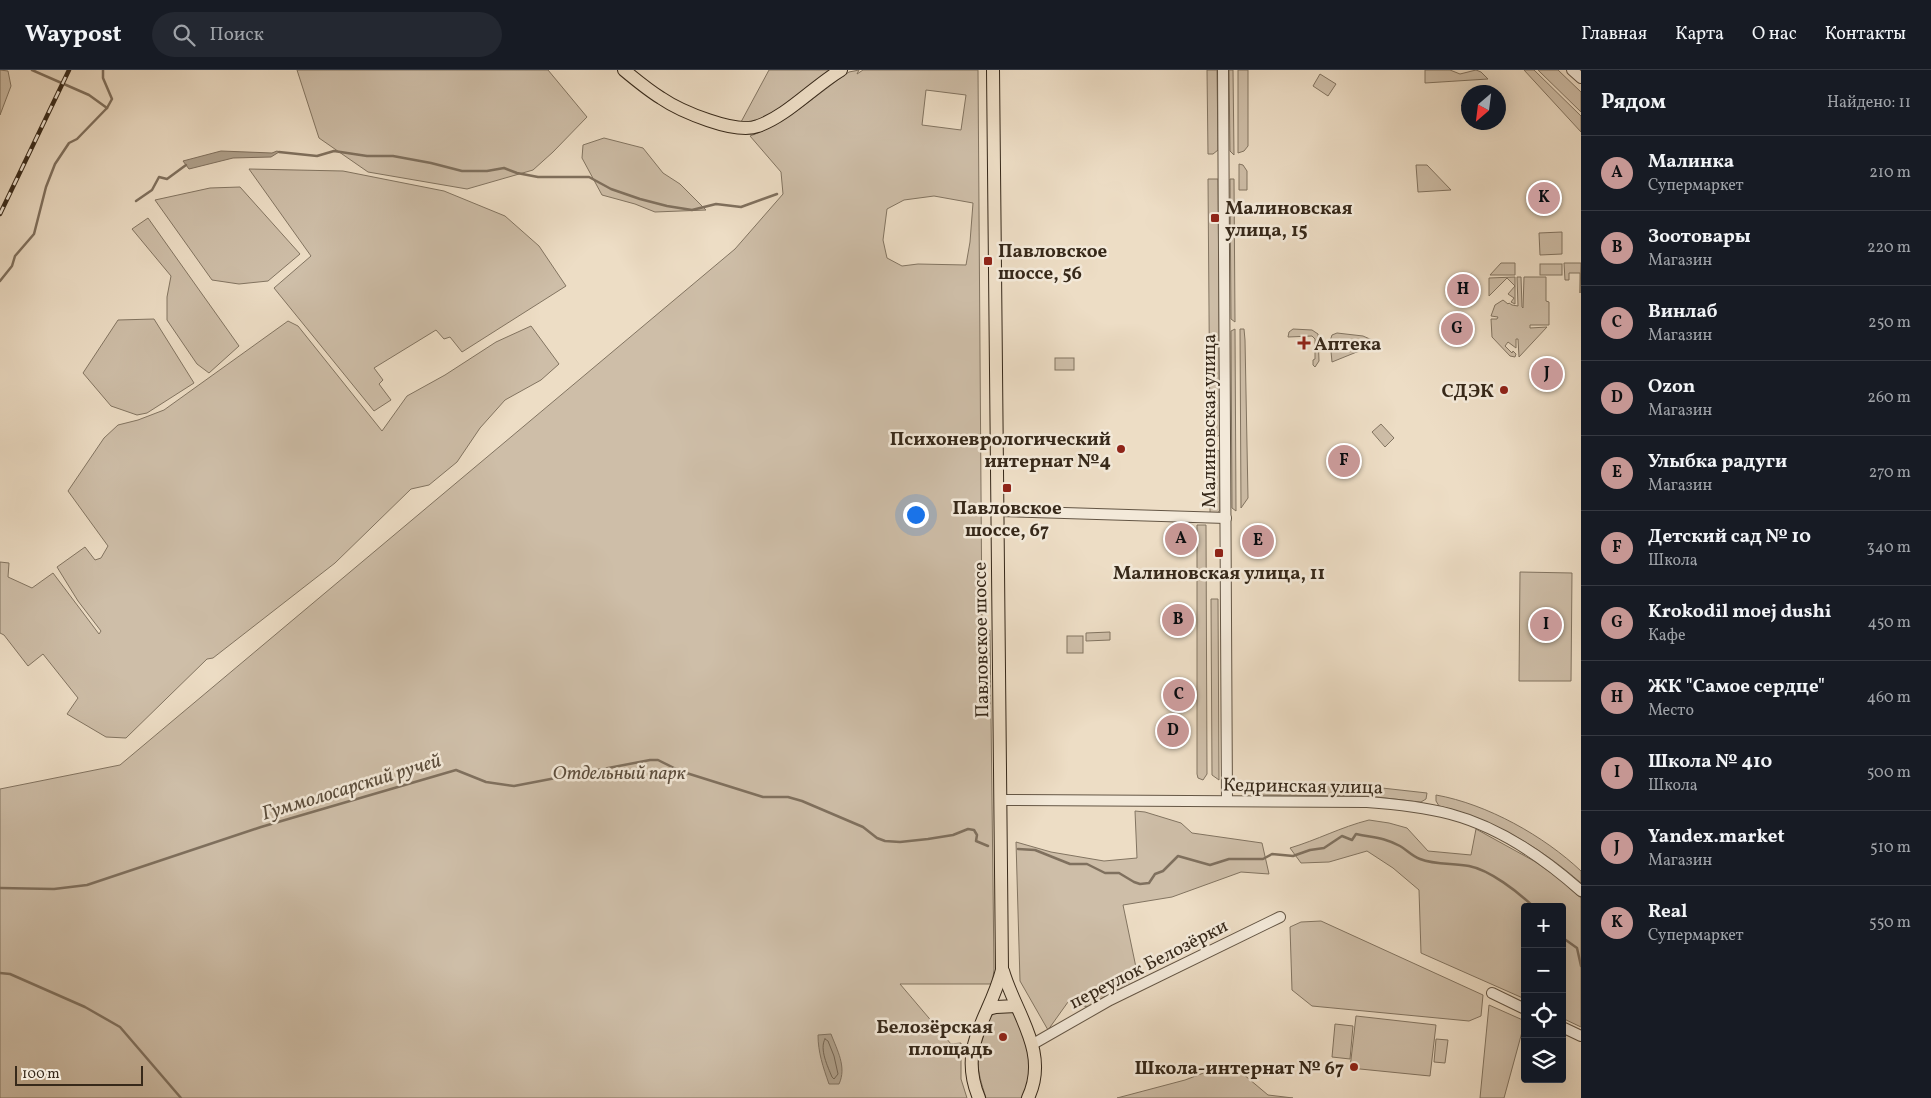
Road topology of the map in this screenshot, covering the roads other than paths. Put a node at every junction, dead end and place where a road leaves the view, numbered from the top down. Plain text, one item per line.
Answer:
1 (624, 70) edge
2 (841, 70) edge
3 (994, 70) edge
4 (1223, 70) edge
5 (1572, 70) edge
6 (1581, 78) edge
7 (998, 512) junction
8 (1226, 518) junction
9 (1001, 800) junction
10 (1227, 801) junction
11 (1581, 891) edge
12 (1280, 917) dead end
13 (1002, 970) junction
14 (1492, 993) dead end
15 (1016, 1006) junction
16 (1521, 1007) edge
17 (988, 1009) junction
18 (1566, 1029) edge
19 (1581, 1036) edge
20 (1033, 1044) junction
21 (980, 1098) edge
22 (1028, 1098) edge

1 - 2 main road
3 - 7 main road, Павловское шоссе
4 - 8 street, Малиновская улица
5 - 6 street
7 - 8 street
7 - 9 main road, Павловское шоссе
8 - 10 street, Малиновская улица
9 - 10 street, Кедринская улица
9 - 13 main road, Павловское шоссе
10 - 11 street, Кедринская улица
12 - 20 street, переулок Белозёрки
13 - 15 main road, Павловское шоссе
13 - 17 main road, Павловское шоссе
14 - 16 street
15 - 17 main road
15 - 20 main road
17 - 21 main road
18 - 19 street
20 - 22 main road

